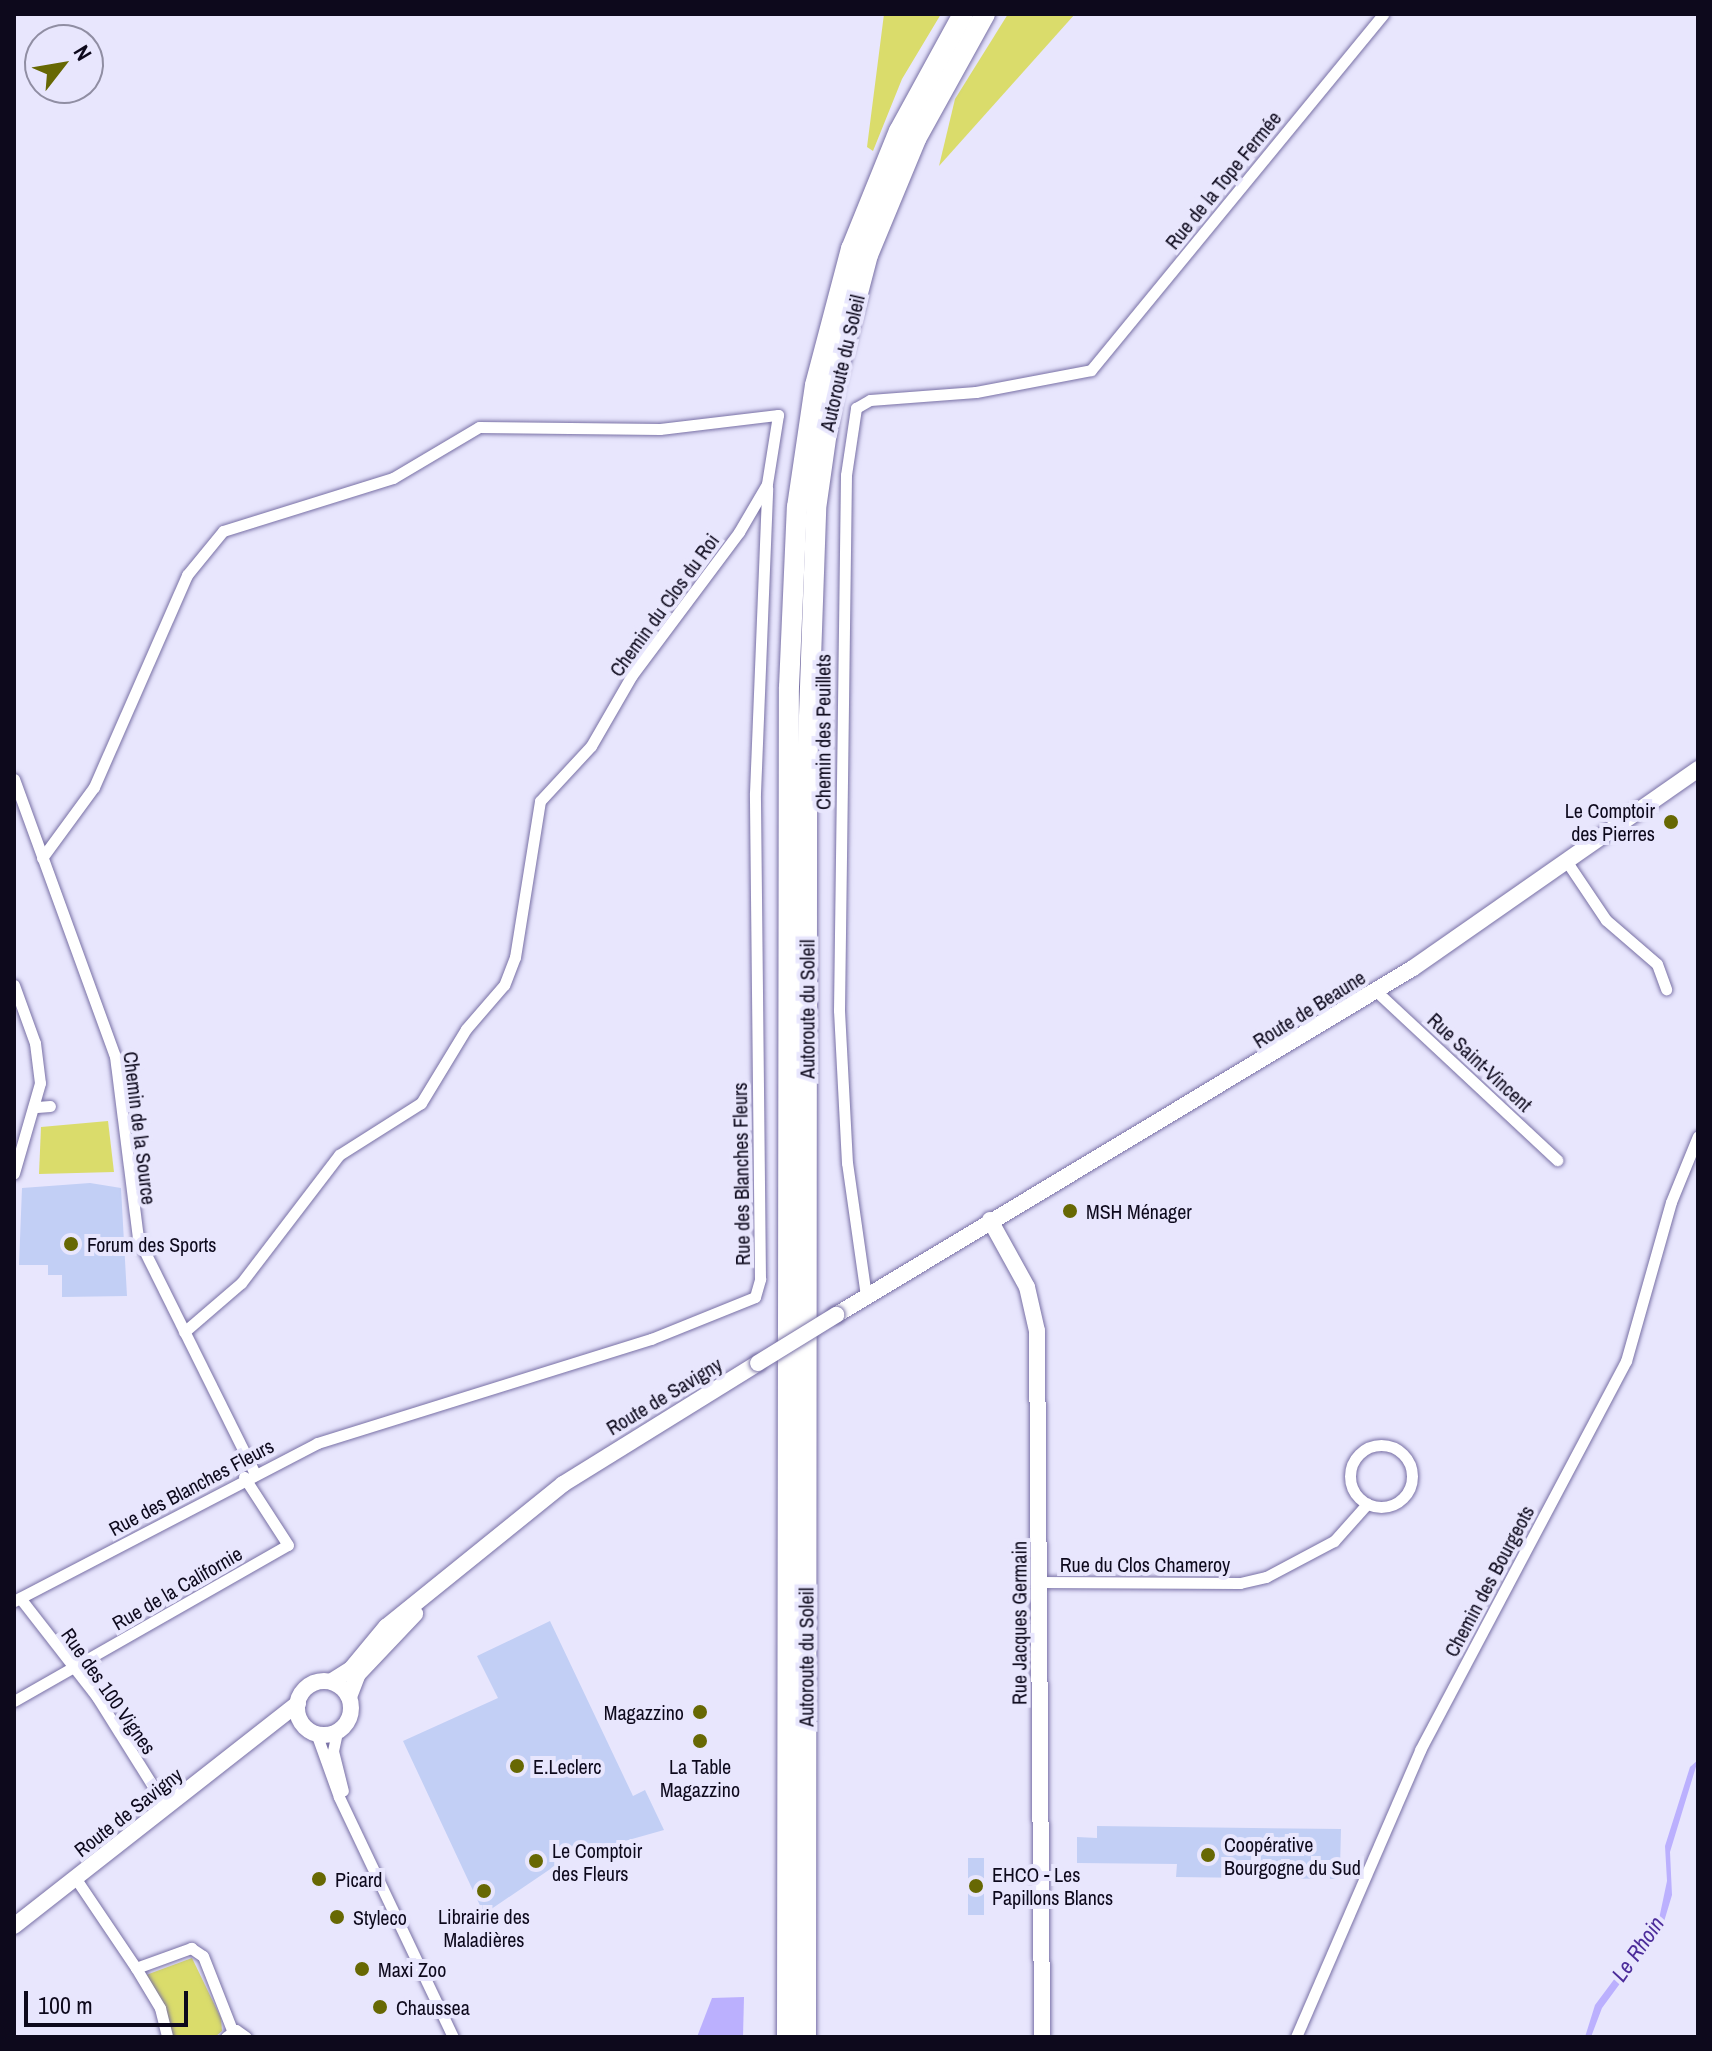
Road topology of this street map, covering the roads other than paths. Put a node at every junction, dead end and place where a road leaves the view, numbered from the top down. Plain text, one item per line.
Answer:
1 (963, 14) edge
2 (985, 14) edge
3 (1383, 14) edge
4 (1091, 370) joint
5 (767, 484) junction
6 (1698, 769) edge
7 (14, 779) edge
8 (42, 858) junction
9 (1567, 862) junction
10 (14, 985) edge
11 (1666, 989) dead end
12 (1376, 991) junction
13 (1698, 1136) edge
14 (1557, 1160) dead end
15 (14, 1173) edge
16 (990, 1220) junction
17 (927, 1258) joint
18 (866, 1296) junction
19 (184, 1332) junction
20 (249, 1475) junction
21 (1367, 1504) junction
22 (1039, 1582) junction
23 (17, 1600) edge
24 (374, 1642) junction
25 (74, 1668) junction
26 (332, 1681) junction
27 (349, 1697) junction
28 (14, 1701) edge
29 (298, 1703) junction
30 (267, 1730) junction
31 (310, 1730) junction
32 (337, 1732) junction
33 (166, 1807) junction
34 (346, 1807) junction
35 (76, 1879) junction
36 (14, 1926) edge
37 (136, 1968) junction
38 (229, 2034) edge
39 (167, 2037) edge
40 (246, 2037) edge
41 (453, 2037) edge
42 (787, 2037) edge
43 (806, 2037) edge
44 (1042, 2037) edge
45 (1296, 2037) edge

1 - 42 highway, Autoroute du Soleil
2 - 43 highway, Autoroute du Soleil
3 - 4 street, Rue de la Tope Fermée
4 - 18 street, Chemin des Peuillets
5 - 8 street, Chemin du Clos du Roi
5 - 19 street, Chemin du Clos du Roi
5 - 20 street, Rue des Blanches Fleurs
6 - 9 main road, Route de Beaune
7 - 8 street, Chemin de la Source
8 - 19 street, Chemin de la Source
9 - 11 street
9 - 12 main road, Route de Beaune
10 - 15 street
12 - 14 street, Rue Saint-Vincent
12 - 16 main road, Route de Beaune
13 - 45 street, Chemin des Bourgeots
16 - 17 main road, Route de Beaune
16 - 22 main road, Rue Jacques Germain
17 - 18 main road, Route de Savigny
18 - 24 main road, Route de Savigny, bridge
19 - 20 street, Chemin de la Source
20 - 23 street, Rue des Blanches Fleurs
20 - 25 street, Rue de la Californie
21 - 21 street
21 - 22 street, Rue du Clos Chameroy
22 - 44 main road, Rue Jacques Germain
23 - 25 street, Rue des 100 Vignes
24 - 26 main road, Route de Savigny
24 - 27 main road, Route de Savigny
25 - 28 street, Rue de la Californie
25 - 33 street, Rue des 100 Vignes
26 - 27 main road
26 - 29 main road
27 - 32 main road
29 - 30 main road, Route de Savigny
29 - 31 main road
30 - 31 main road
30 - 33 main road, Route de Savigny
31 - 32 main road
31 - 34 street
32 - 34 street
33 - 35 main road, Route de Savigny
34 - 41 street
35 - 36 main road, Route de Savigny
35 - 37 street
37 - 38 street
37 - 39 street
38 - 40 street

